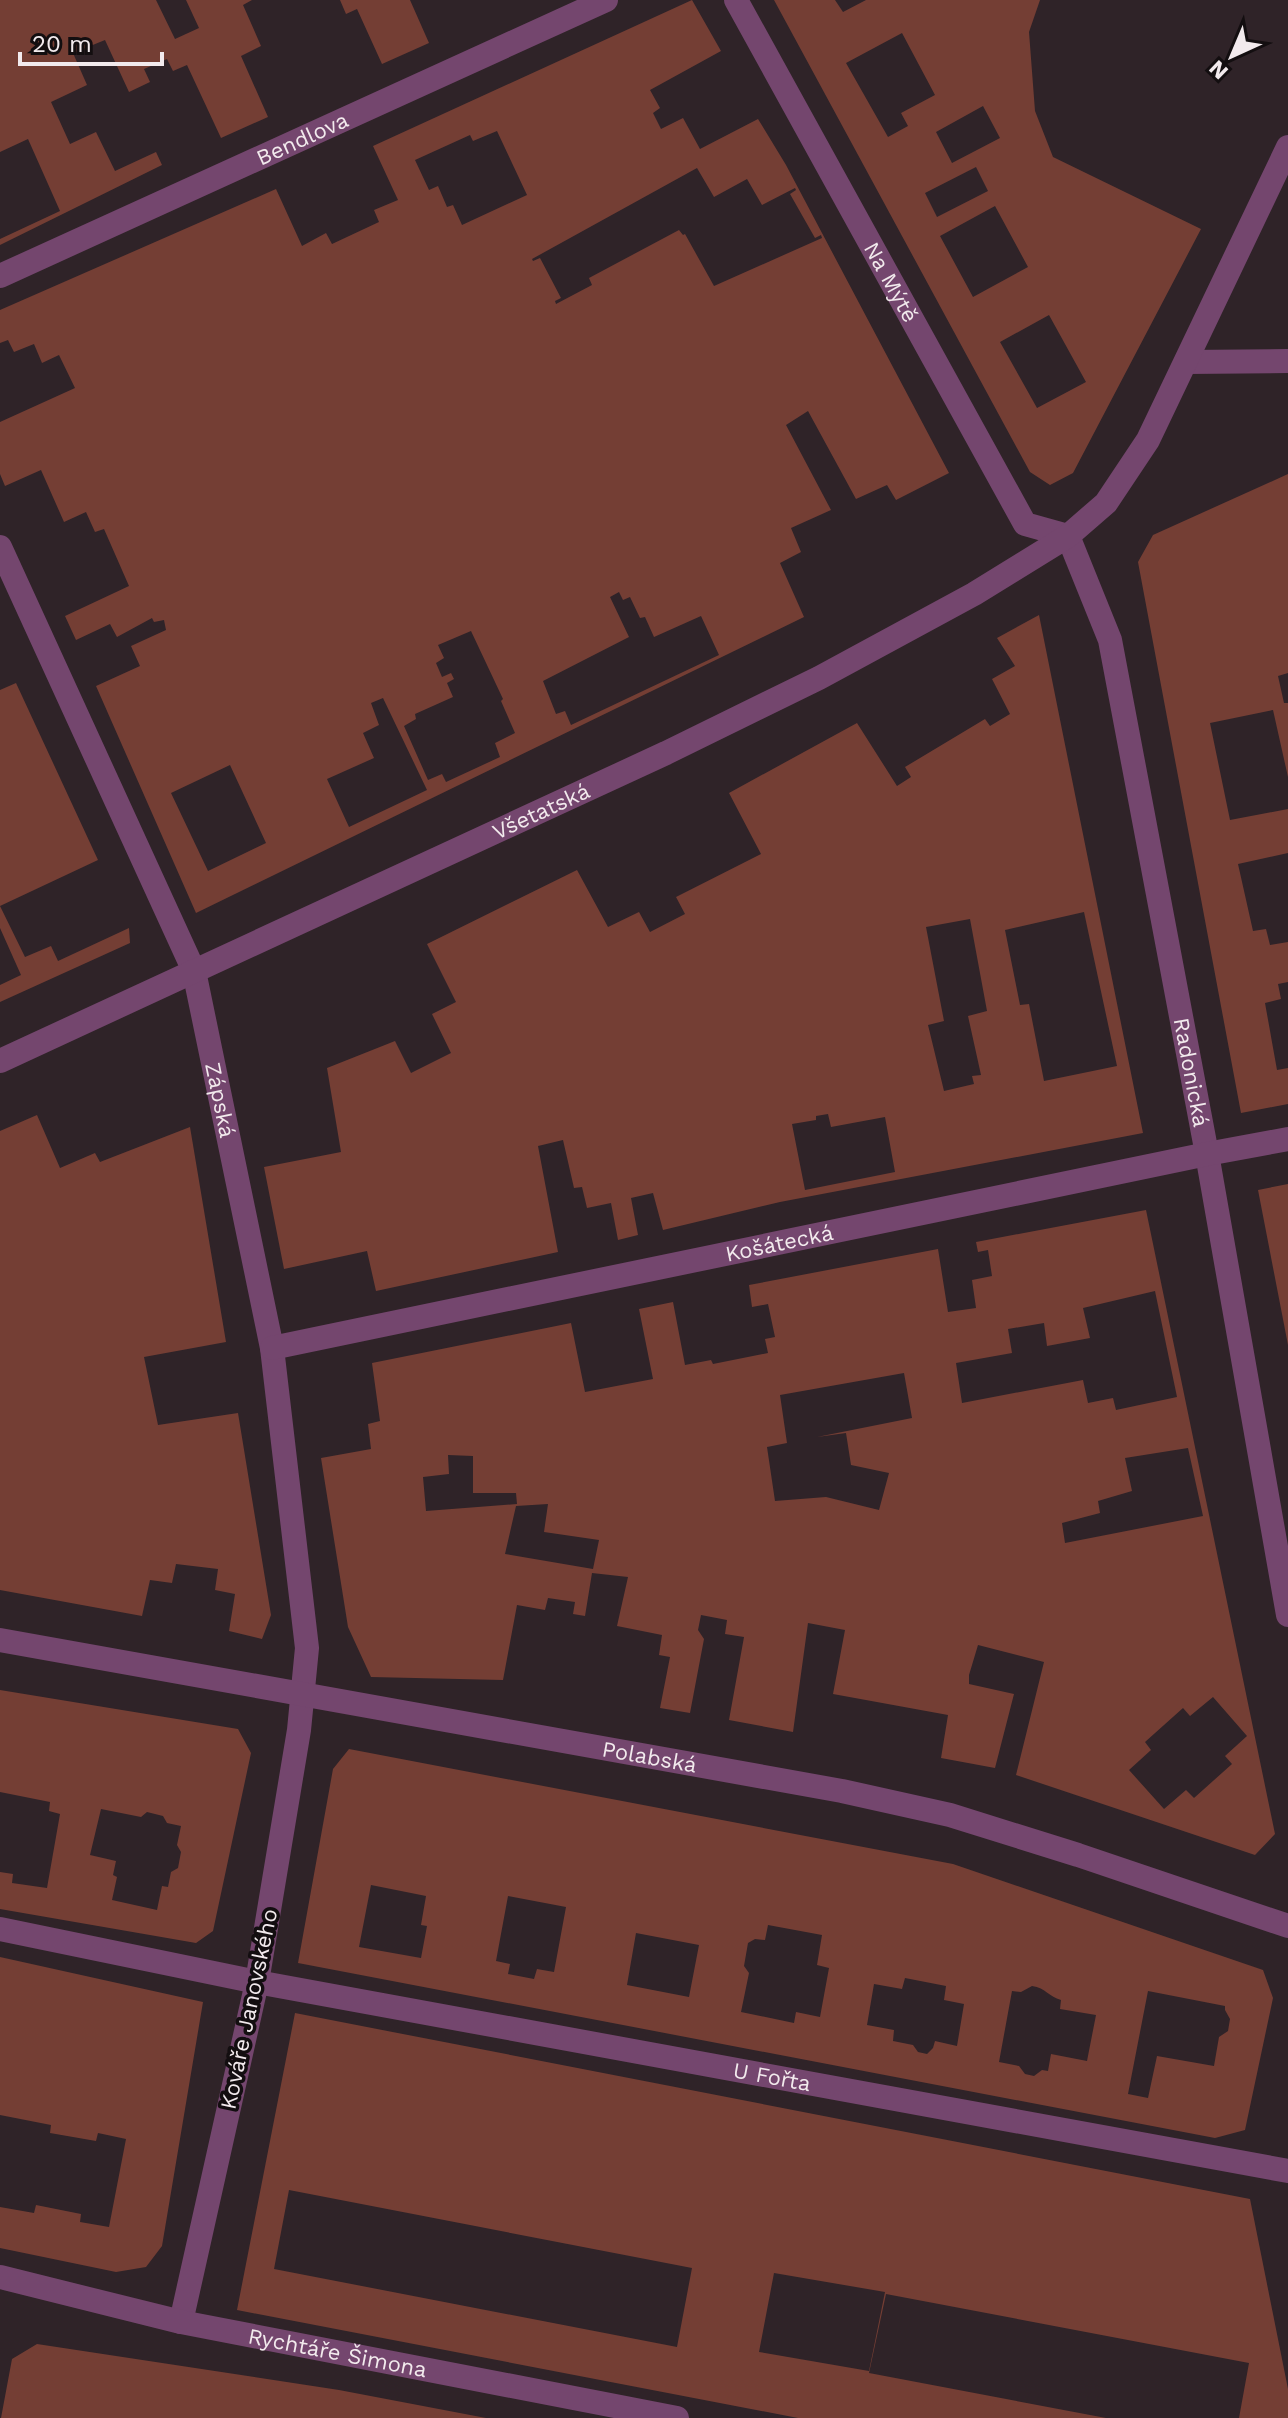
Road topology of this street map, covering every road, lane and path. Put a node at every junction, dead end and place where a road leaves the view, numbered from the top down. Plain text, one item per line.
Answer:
1 (606, 0) edge
2 (736, 0) edge
3 (1288, 147) edge
4 (0, 276) edge
5 (1288, 361) edge
6 (1186, 362) junction
7 (1068, 536) junction
8 (0, 547) edge
9 (194, 971) junction
10 (0, 1061) edge
11 (1288, 1139) edge
12 (1207, 1154) junction
13 (272, 1348) junction
14 (1288, 1615) edge
15 (0, 1640) edge
16 (303, 1693) junction
17 (1288, 1926) edge
18 (0, 1929) edge
19 (257, 1982) junction
20 (1288, 2171) edge
21 (0, 2278) edge
22 (181, 2322) junction
23 (677, 2418) edge

1 - 4 street, Bendlova
2 - 7 street, Na Mýtě
3 - 6 street, Všetatská
5 - 6 street
6 - 7 street, Všetatská
7 - 9 street, Všetatská
7 - 12 street, Radonická
8 - 9 street, Zápská
9 - 10 street, Všetatská
9 - 13 street, Zápská
11 - 12 street, Košátecká
12 - 13 street, Košátecká
12 - 14 street, Radonická
13 - 16 street, Zápská
15 - 16 street, Polabská
16 - 17 street, Polabská
16 - 19 street, Kováře Janovského
18 - 19 street
19 - 20 street, U Fořta
19 - 22 street, Kováře Janovského
21 - 22 street, Rychtáře Šimona
22 - 23 street, Rychtáře Šimona

